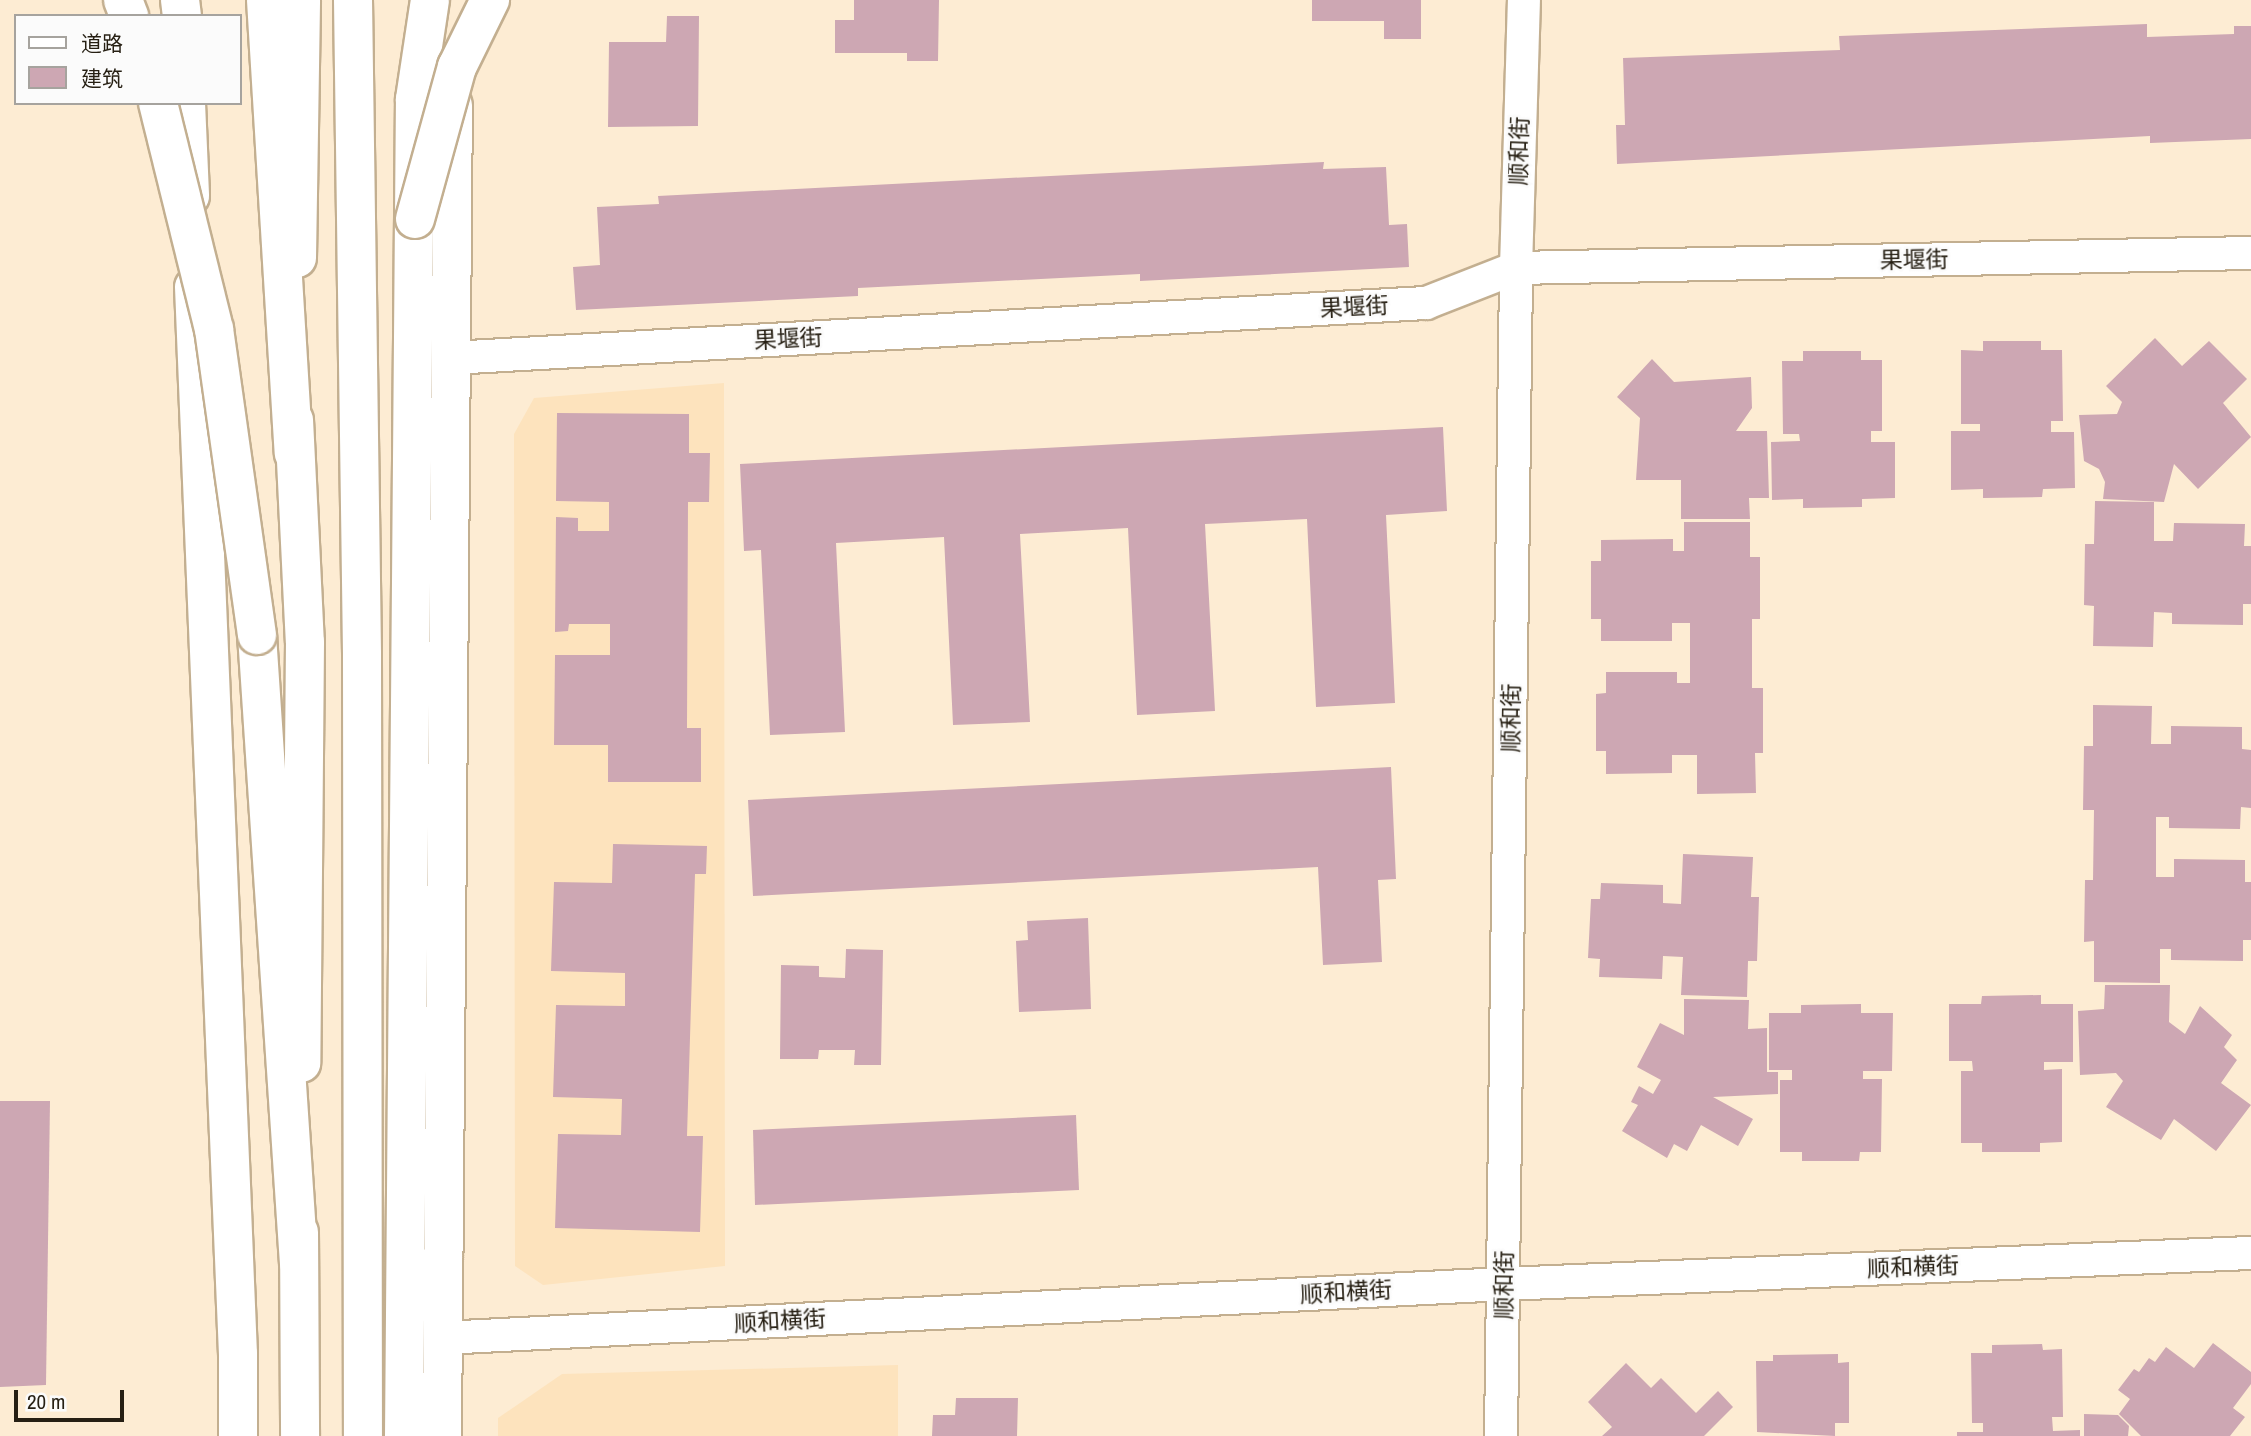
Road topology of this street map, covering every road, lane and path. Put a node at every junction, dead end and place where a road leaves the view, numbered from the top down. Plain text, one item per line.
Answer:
1 (266, 0) edge
2 (301, 0) edge
3 (353, 0) edge
4 (430, 0) edge
5 (484, 0) edge
6 (490, 0) edge
7 (1524, 0) edge
8 (158, 105) edge
9 (186, 105) edge
10 (415, 219) junction
11 (2251, 253) edge
12 (1516, 268) junction
13 (451, 358) junction
14 (294, 453) junction
15 (2251, 1253) edge
16 (443, 1256) junction
17 (299, 1264) junction
18 (1504, 1284) junction
19 (408, 1310) junction
20 (442, 1338) junction
21 (238, 1436) edge
22 (300, 1436) edge
23 (363, 1436) edge
24 (404, 1436) edge
25 (442, 1436) edge
26 (1501, 1436) edge

1 - 14 main road
2 - 14 main road
3 - 23 main road
4 - 10 main road, bridge
5 - 13 main road
6 - 10 main road, bridge
7 - 12 street, 顺和街
8 - 17 main road, bridge
9 - 21 main road
10 - 19 main road
11 - 12 street, 果堰街
12 - 13 street, 果堰街
12 - 18 street, 顺和街
13 - 16 main road
14 - 17 main road
15 - 18 street, 顺和横街
16 - 19 main road
16 - 20 main road
17 - 22 main road
18 - 20 street, 顺和横街
18 - 26 street, 顺和街
19 - 24 main road
20 - 25 main road

